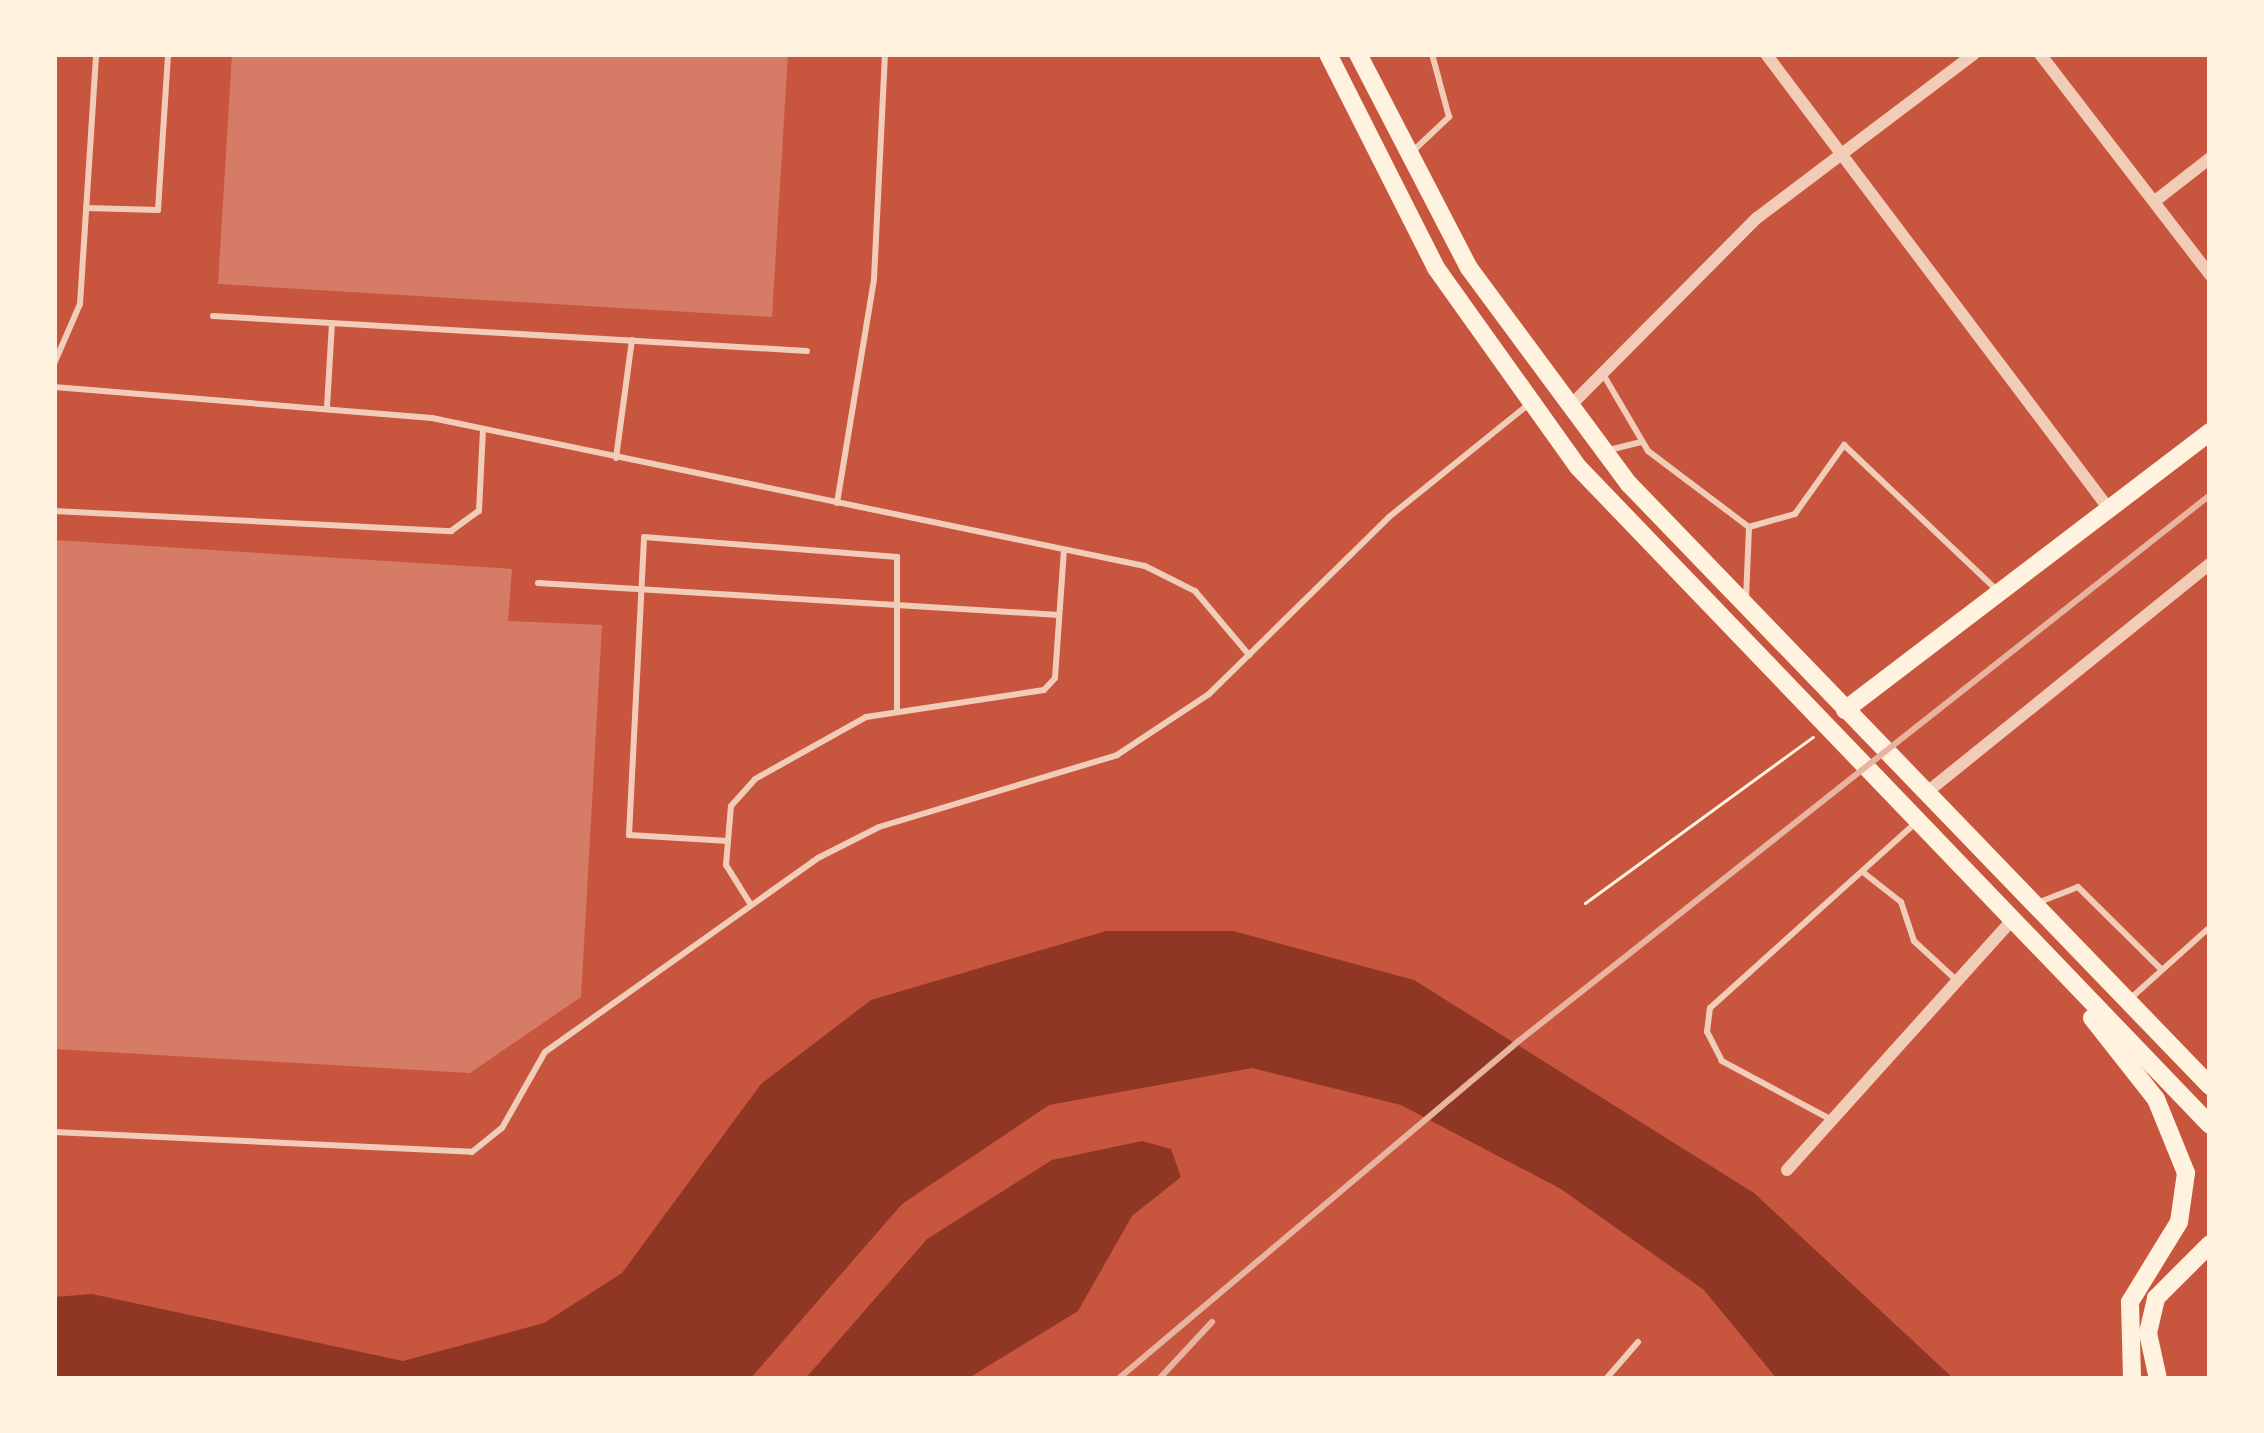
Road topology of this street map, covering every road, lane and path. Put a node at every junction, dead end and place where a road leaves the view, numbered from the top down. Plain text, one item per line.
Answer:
1 (96, 54) edge
2 (168, 54) edge
3 (885, 54) edge
4 (1328, 54) edge
5 (1358, 54) edge
6 (1432, 54) edge
7 (1766, 54) edge
8 (1974, 54) edge
9 (2040, 54) edge
10 (1407, 156) junction
11 (1846, 157) junction
12 (2210, 158) edge
13 (2155, 201) junction
14 (86, 208) junction
15 (2210, 275) edge
16 (213, 316) dead end
17 (332, 323) junction
18 (632, 340) junction
19 (807, 351) dead end
20 (54, 364) edge
21 (1604, 374) junction
22 (54, 387) edge
23 (1529, 404) junction
24 (327, 407) junction
25 (1568, 408) junction
26 (483, 429) junction
27 (2210, 432) edge
28 (1641, 442) junction
29 (1603, 452) junction
30 (616, 458) junction
31 (837, 504) junction
32 (2109, 509) junction
33 (54, 511) edge
34 (1749, 526) junction
35 (1064, 550) junction
36 (2210, 564) edge
37 (538, 583) dead end
38 (640, 590) junction
39 (1999, 592) junction
40 (902, 606) junction
41 (1746, 608) junction
42 (1059, 615) junction
43 (1250, 655) junction
44 (1845, 710) junction
45 (897, 711) junction
46 (1825, 728) junction
47 (1926, 793) junction
48 (1916, 821) junction
49 (728, 841) junction
50 (1864, 873) junction
51 (1585, 903) dead end
52 (2034, 904) junction
53 (751, 905) junction
54 (2011, 921) junction
55 (2210, 927) edge
56 (2058, 970) junction
57 (2162, 970) junction
58 (1953, 977) junction
59 (2128, 1001) junction
60 (2207, 1078) edge
61 (1831, 1119) junction
62 (2210, 1126) edge
63 (54, 1132) edge
64 (1787, 1170) dead end
65 (2210, 1244) edge
66 (1638, 1342) dead end
67 (1606, 1379) edge
68 (2132, 1379) edge
69 (2158, 1379) edge

1 - 14 lane
2 - 14 lane
3 - 31 lane
4 - 23 main road
5 - 10 main road
6 - 10 lane
7 - 11 street
8 - 11 street
9 - 13 street
10 - 25 main road
11 - 21 street
11 - 32 street
12 - 13 street
13 - 15 street
14 - 20 lane
16 - 17 lane
17 - 18 lane
17 - 24 lane
18 - 19 lane
18 - 30 lane
21 - 25 street
21 - 28 lane
22 - 24 lane
23 - 43 lane
23 - 46 main road
24 - 26 lane
25 - 29 main road
26 - 30 lane
26 - 33 lane
27 - 32 main road
28 - 29 lane
28 - 34 lane
29 - 41 main road
30 - 31 lane
31 - 35 lane
32 - 39 main road
34 - 39 lane
34 - 41 lane
35 - 42 lane
35 - 43 lane
36 - 47 street
37 - 38 lane
38 - 40 lane
38 - 40 lane
38 - 49 lane
39 - 44 main road
40 - 42 lane
40 - 45 lane
41 - 44 main road
42 - 45 lane
43 - 53 lane
44 - 47 main road
45 - 49 lane
46 - 48 main road
46 - 51 path
47 - 52 main road
48 - 50 lane
48 - 54 main road
49 - 53 lane
50 - 58 lane
50 - 61 lane
52 - 57 lane
52 - 59 main road
53 - 63 lane
54 - 56 main road
54 - 58 street
55 - 57 lane
56 - 62 main road
56 - 68 main road
57 - 59 lane
58 - 61 street
59 - 60 main road
61 - 64 street
65 - 69 main road
66 - 67 lane

